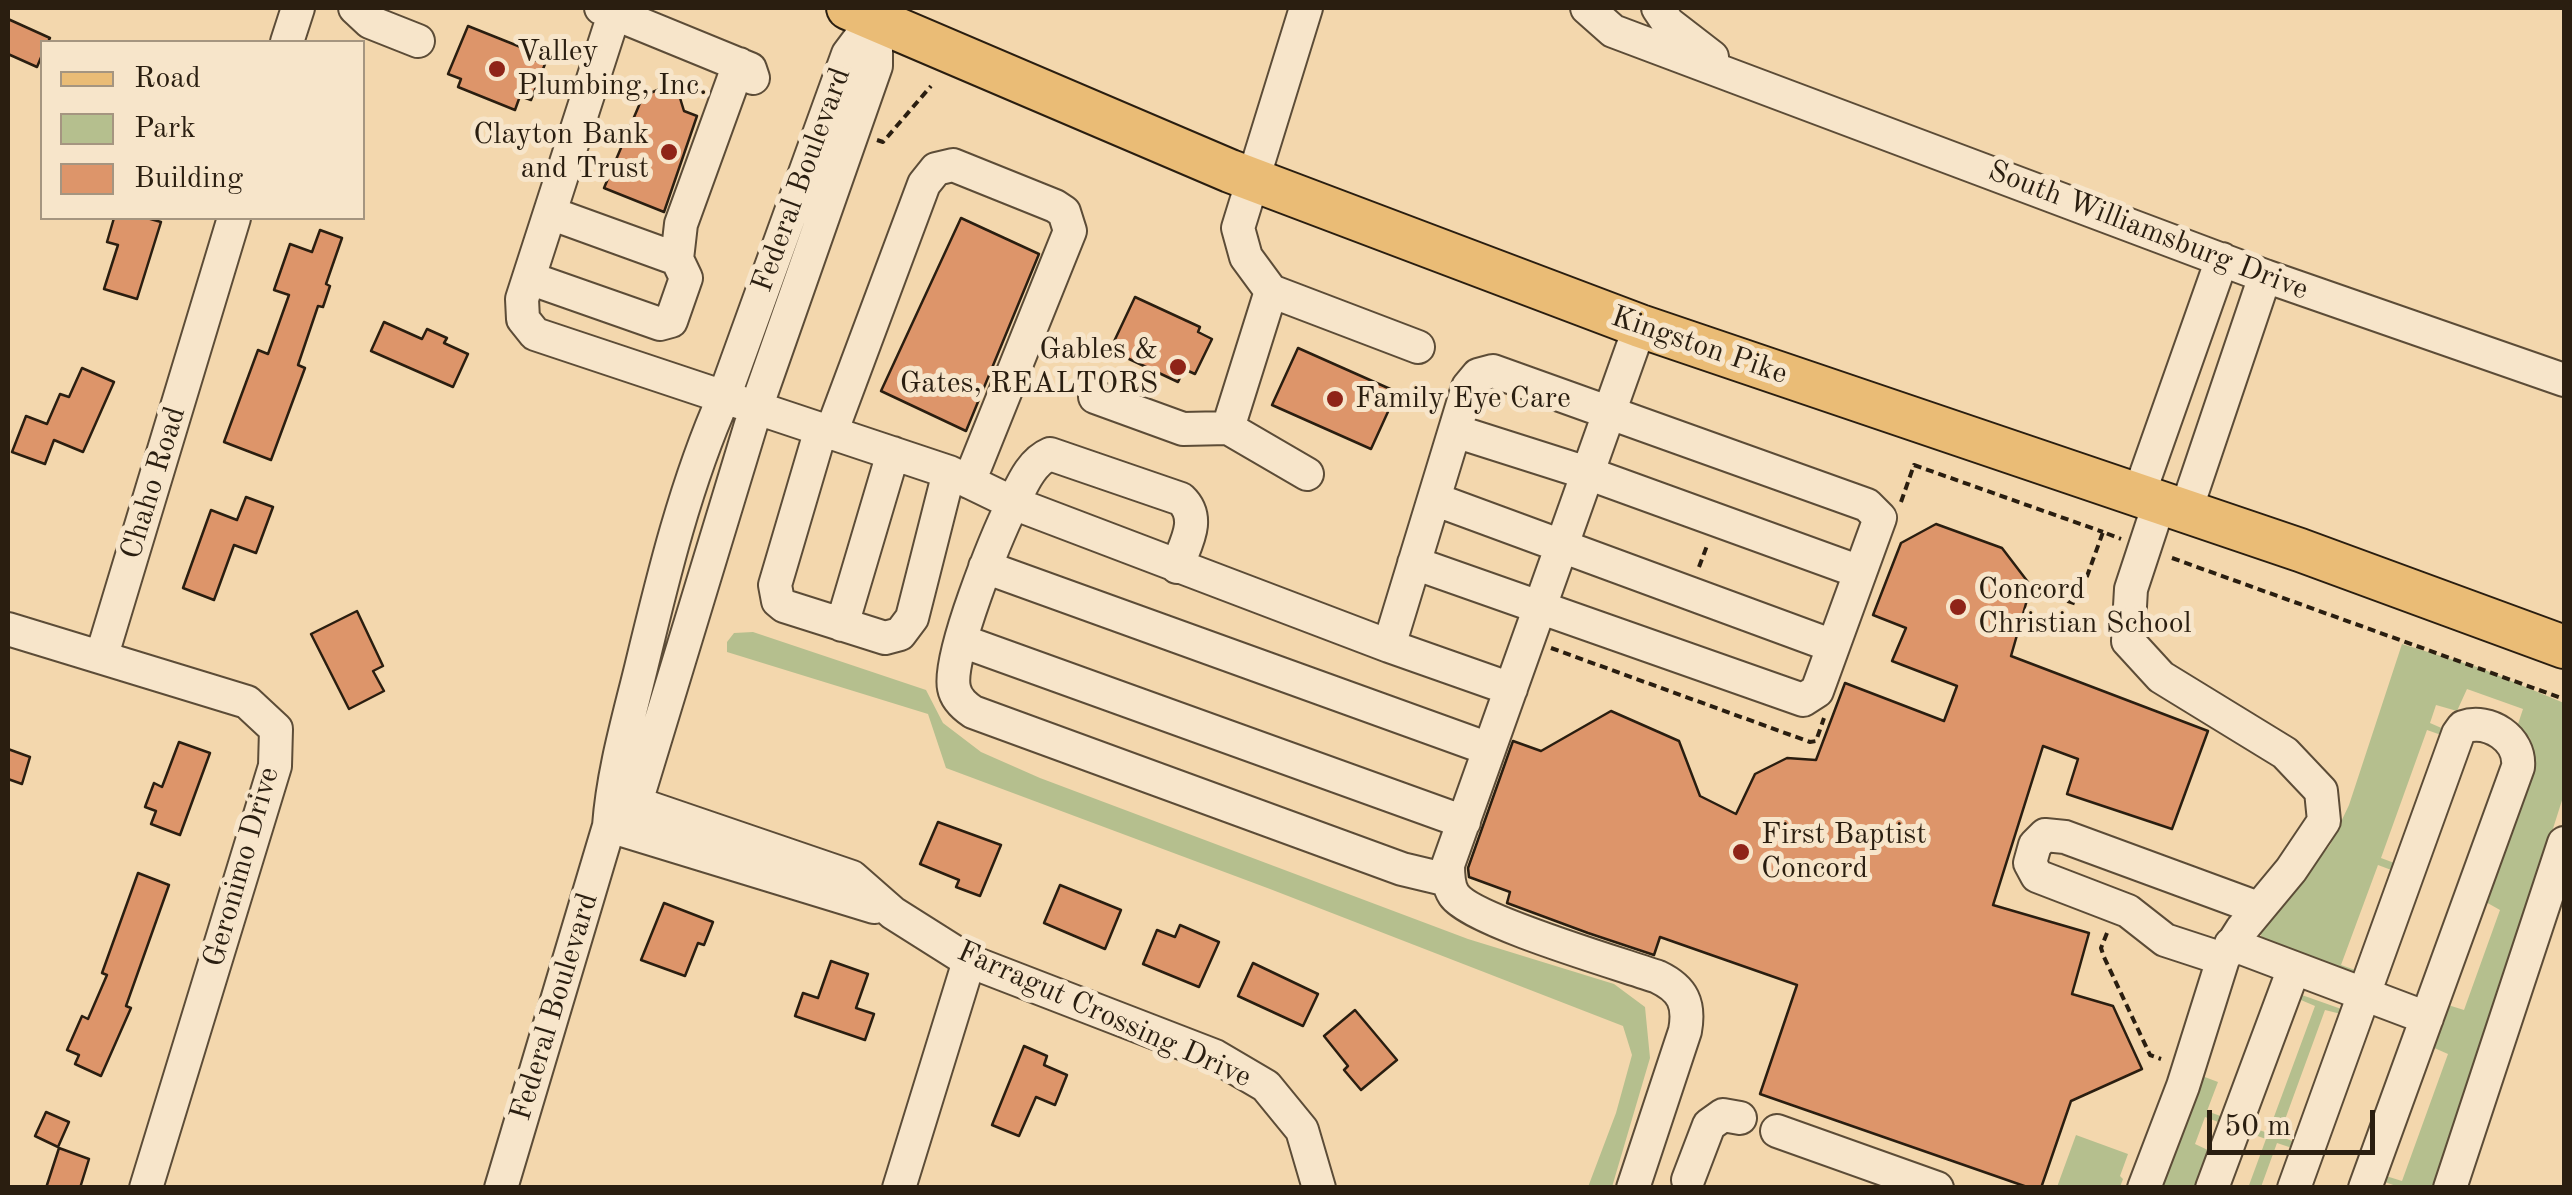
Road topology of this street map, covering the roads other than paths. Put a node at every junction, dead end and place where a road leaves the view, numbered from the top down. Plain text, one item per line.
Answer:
1 (298, 8) edge
2 (355, 8) edge
3 (1306, 8) edge
4 (1587, 8) edge
5 (1658, 8) edge
6 (610, 9) edge
7 (866, 11) edge
8 (288, 40) edge
9 (418, 40) dead end
10 (1735, 75) junction
11 (1252, 180) junction
12 (550, 213) junction
13 (233, 220) edge
14 (677, 259) junction
15 (2222, 259) junction
16 (2264, 276) junction
17 (529, 278) junction
18 (1271, 292) junction
19 (1640, 326) junction
20 (1418, 347) dead end
21 (2564, 380) edge
22 (724, 397) junction
23 (1095, 397) dead end
24 (756, 408) junction
25 (1609, 413) junction
26 (1228, 428) junction
27 (826, 431) junction
28 (1454, 431) junction
29 (893, 453) junction
30 (1588, 473) junction
31 (1306, 474) dead end
32 (959, 477) junction
33 (1434, 498) junction
34 (1012, 503) junction
35 (2161, 505) junction
36 (1562, 544) junction
37 (1414, 563) junction
38 (985, 566) junction
39 (1176, 566) junction
40 (1860, 572) junction
41 (1539, 609) junction
42 (842, 624) junction
43 (8, 629) edge
44 (962, 641) junction
45 (1389, 646) junction
46 (1833, 646) junction
47 (2564, 648) edge
48 (102, 655) junction
49 (1511, 689) junction
50 (1489, 750) junction
51 (618, 808) junction
52 (1464, 822) junction
53 (2564, 843) edge
54 (1448, 880) junction
55 (2258, 908) junction
56 (2227, 952) junction
57 (969, 961) junction
58 (2294, 968) junction
59 (2364, 994) junction
60 (2427, 1018) junction
61 (1740, 1118) dead end
62 (1776, 1131) dead end
63 (1637, 1175) edge
64 (1699, 1184) edge
65 (146, 1188) edge
66 (501, 1188) edge
67 (899, 1188) edge
68 (1319, 1188) edge
69 (1937, 1188) edge
70 (2144, 1188) edge
71 (2212, 1188) edge
72 (2294, 1188) edge
73 (2365, 1188) edge
74 (2450, 1188) edge

1 - 8 street
2 - 9 street
3 - 11 street
4 - 10 street, South Williamsburg Drive
5 - 10 street, South Williamsburg Drive
6 - 12 street
6 - 14 street
7 - 11 main road, Kingston Pike
7 - 22 street, Federal Boulevard
7 - 24 street, Federal Boulevard
10 - 15 street, South Williamsburg Drive
11 - 18 street
11 - 19 main road, Kingston Pike
12 - 14 street
12 - 17 street
13 - 48 street, Chaho Road
14 - 17 street
15 - 16 street, South Williamsburg Drive
15 - 35 street
16 - 21 street, South Williamsburg Drive
16 - 35 street
17 - 22 street
18 - 20 street
18 - 26 street
19 - 25 street
19 - 35 main road, Kingston Pike
22 - 24 street
22 - 51 street, Federal Boulevard
23 - 26 street
24 - 27 street
24 - 51 street, Federal Boulevard
25 - 28 street
25 - 30 street
25 - 40 street
26 - 31 street
27 - 29 street
27 - 32 street
27 - 42 street
28 - 30 street
28 - 33 street
29 - 32 street
29 - 42 street
30 - 36 street
30 - 40 street
32 - 34 street
32 - 42 street
33 - 36 street
33 - 37 street
34 - 38 street
34 - 39 street
34 - 39 street
35 - 47 main road, Kingston Pike
35 - 55 street
36 - 41 street
36 - 46 street
37 - 41 street
37 - 45 street
38 - 44 street
38 - 50 street
39 - 45 street
40 - 46 street
41 - 46 street
41 - 49 street
43 - 48 street
44 - 52 street
44 - 54 street
45 - 49 street
48 - 65 street, Geronimo Drive
49 - 50 street
50 - 52 street
51 - 57 street, Farragut Crossing Drive
51 - 66 street, Federal Boulevard
52 - 54 street
53 - 74 street
54 - 63 street
55 - 56 street
55 - 56 street
56 - 58 street
56 - 70 street
57 - 67 street
57 - 68 street, Farragut Crossing Drive
58 - 59 street
58 - 71 street
59 - 60 street
59 - 60 street
59 - 72 street
60 - 73 street
61 - 64 street
62 - 69 street
63 - 64 street

